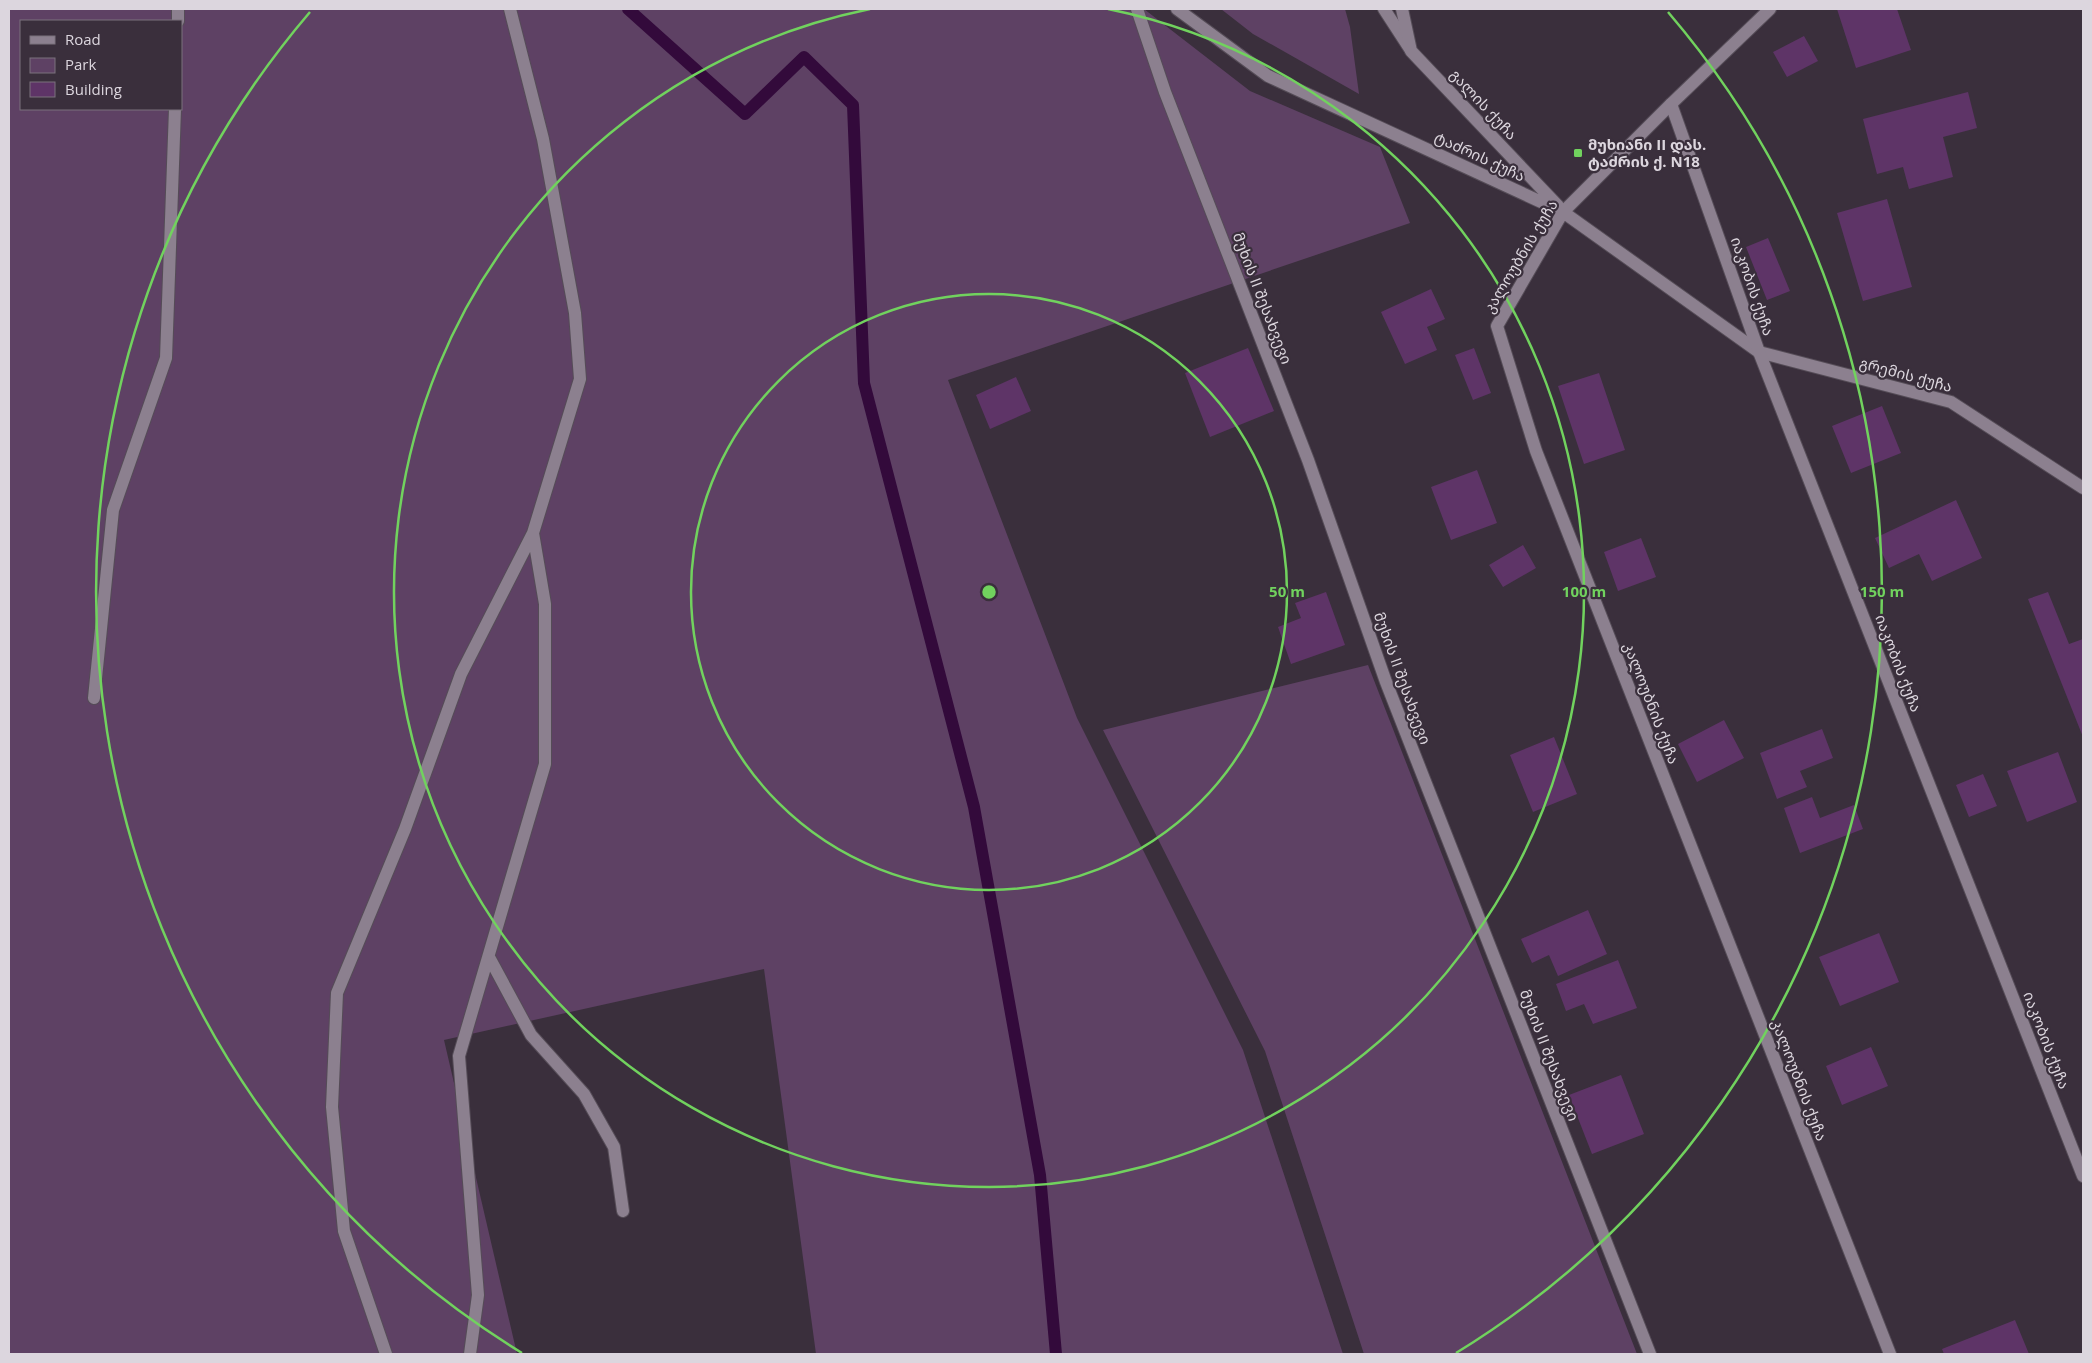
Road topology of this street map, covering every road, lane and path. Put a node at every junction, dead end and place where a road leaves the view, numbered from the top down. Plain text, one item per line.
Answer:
1 (510, 9) edge
2 (1137, 9) edge
3 (1177, 9) edge
4 (1384, 9) edge
5 (1402, 9) edge
6 (1770, 9) edge
7 (1411, 51) junction
8 (1671, 104) junction
9 (175, 110) edge
10 (1563, 212) junction
11 (1759, 352) junction
12 (2083, 488) edge
13 (533, 532) junction
14 (94, 698) dead end
15 (489, 957) junction
16 (2083, 1176) edge
17 (623, 1212) dead end
18 (386, 1354) edge
19 (470, 1354) edge
20 (1650, 1354) edge
21 (1890, 1354) edge

1 - 13 street
2 - 20 street, მუხის II შესახვევი
3 - 10 street, ტაძრის ქუჩა
4 - 7 street, გალის ქუჩა
5 - 7 street
6 - 8 street
7 - 10 street, გალის ქუჩა
8 - 10 street, კალოუბნის ქუჩა
8 - 11 street, იაკობის ქუჩა
9 - 14 street
10 - 11 street, ტაძრის ქუჩა
10 - 21 street, კალოუბნის ქუჩა
11 - 12 street, გრემის ქუჩა
11 - 16 street, იაკობის ქუჩა
13 - 15 street
13 - 18 street
15 - 17 street
15 - 19 street

